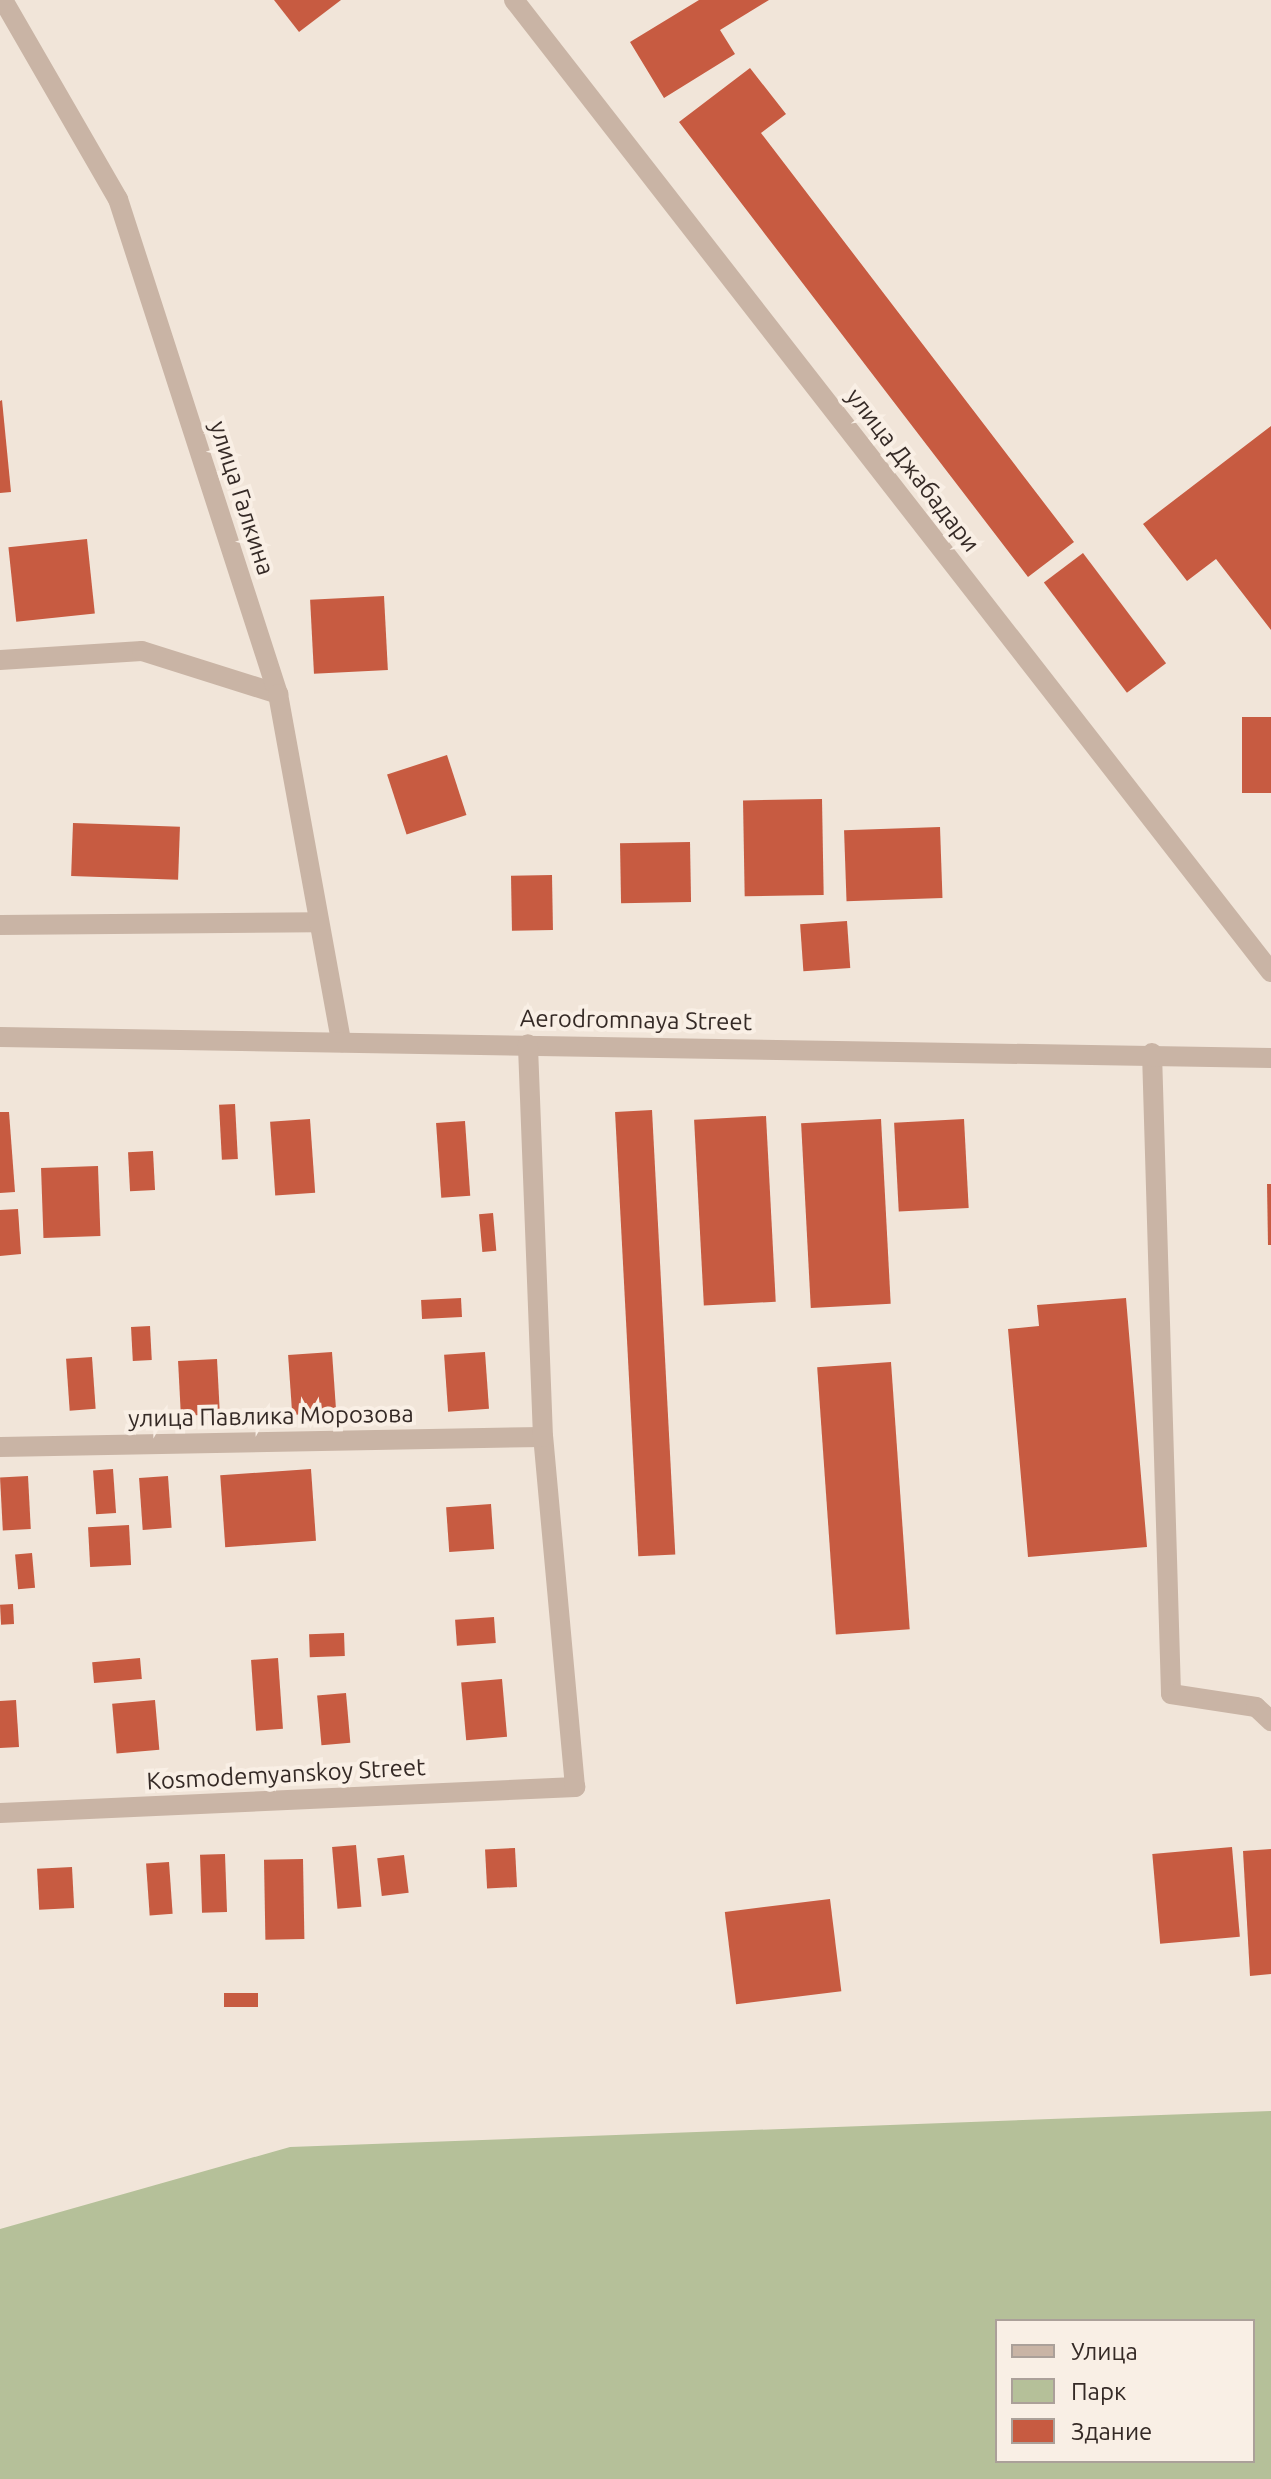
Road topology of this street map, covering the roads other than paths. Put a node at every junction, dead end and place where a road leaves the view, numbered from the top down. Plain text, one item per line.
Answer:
1 (3, 0) edge
2 (514, 0) edge
3 (0, 660) edge
4 (278, 694) junction
5 (317, 922) junction
6 (0, 925) edge
7 (1271, 972) edge
8 (0, 1037) edge
9 (341, 1042) junction
10 (528, 1044) junction
11 (1152, 1053) junction
12 (1271, 1058) edge
13 (543, 1437) junction
14 (0, 1447) edge
15 (1271, 1721) edge
16 (0, 1813) edge

1 - 4 street, улица Галкина
2 - 7 street, улица Джабадари
3 - 4 street
4 - 5 street, улица Галкина
5 - 6 street
5 - 9 street, улица Галкина
8 - 9 street, Aerodromnaya Street
9 - 10 street, Aerodromnaya Street
10 - 11 street, Aerodromnaya Street
10 - 13 street
11 - 12 street, Aerodromnaya Street
11 - 15 street
13 - 14 street, улица Павлика Морозова
13 - 16 street, Kosmodemyanskoy Street

